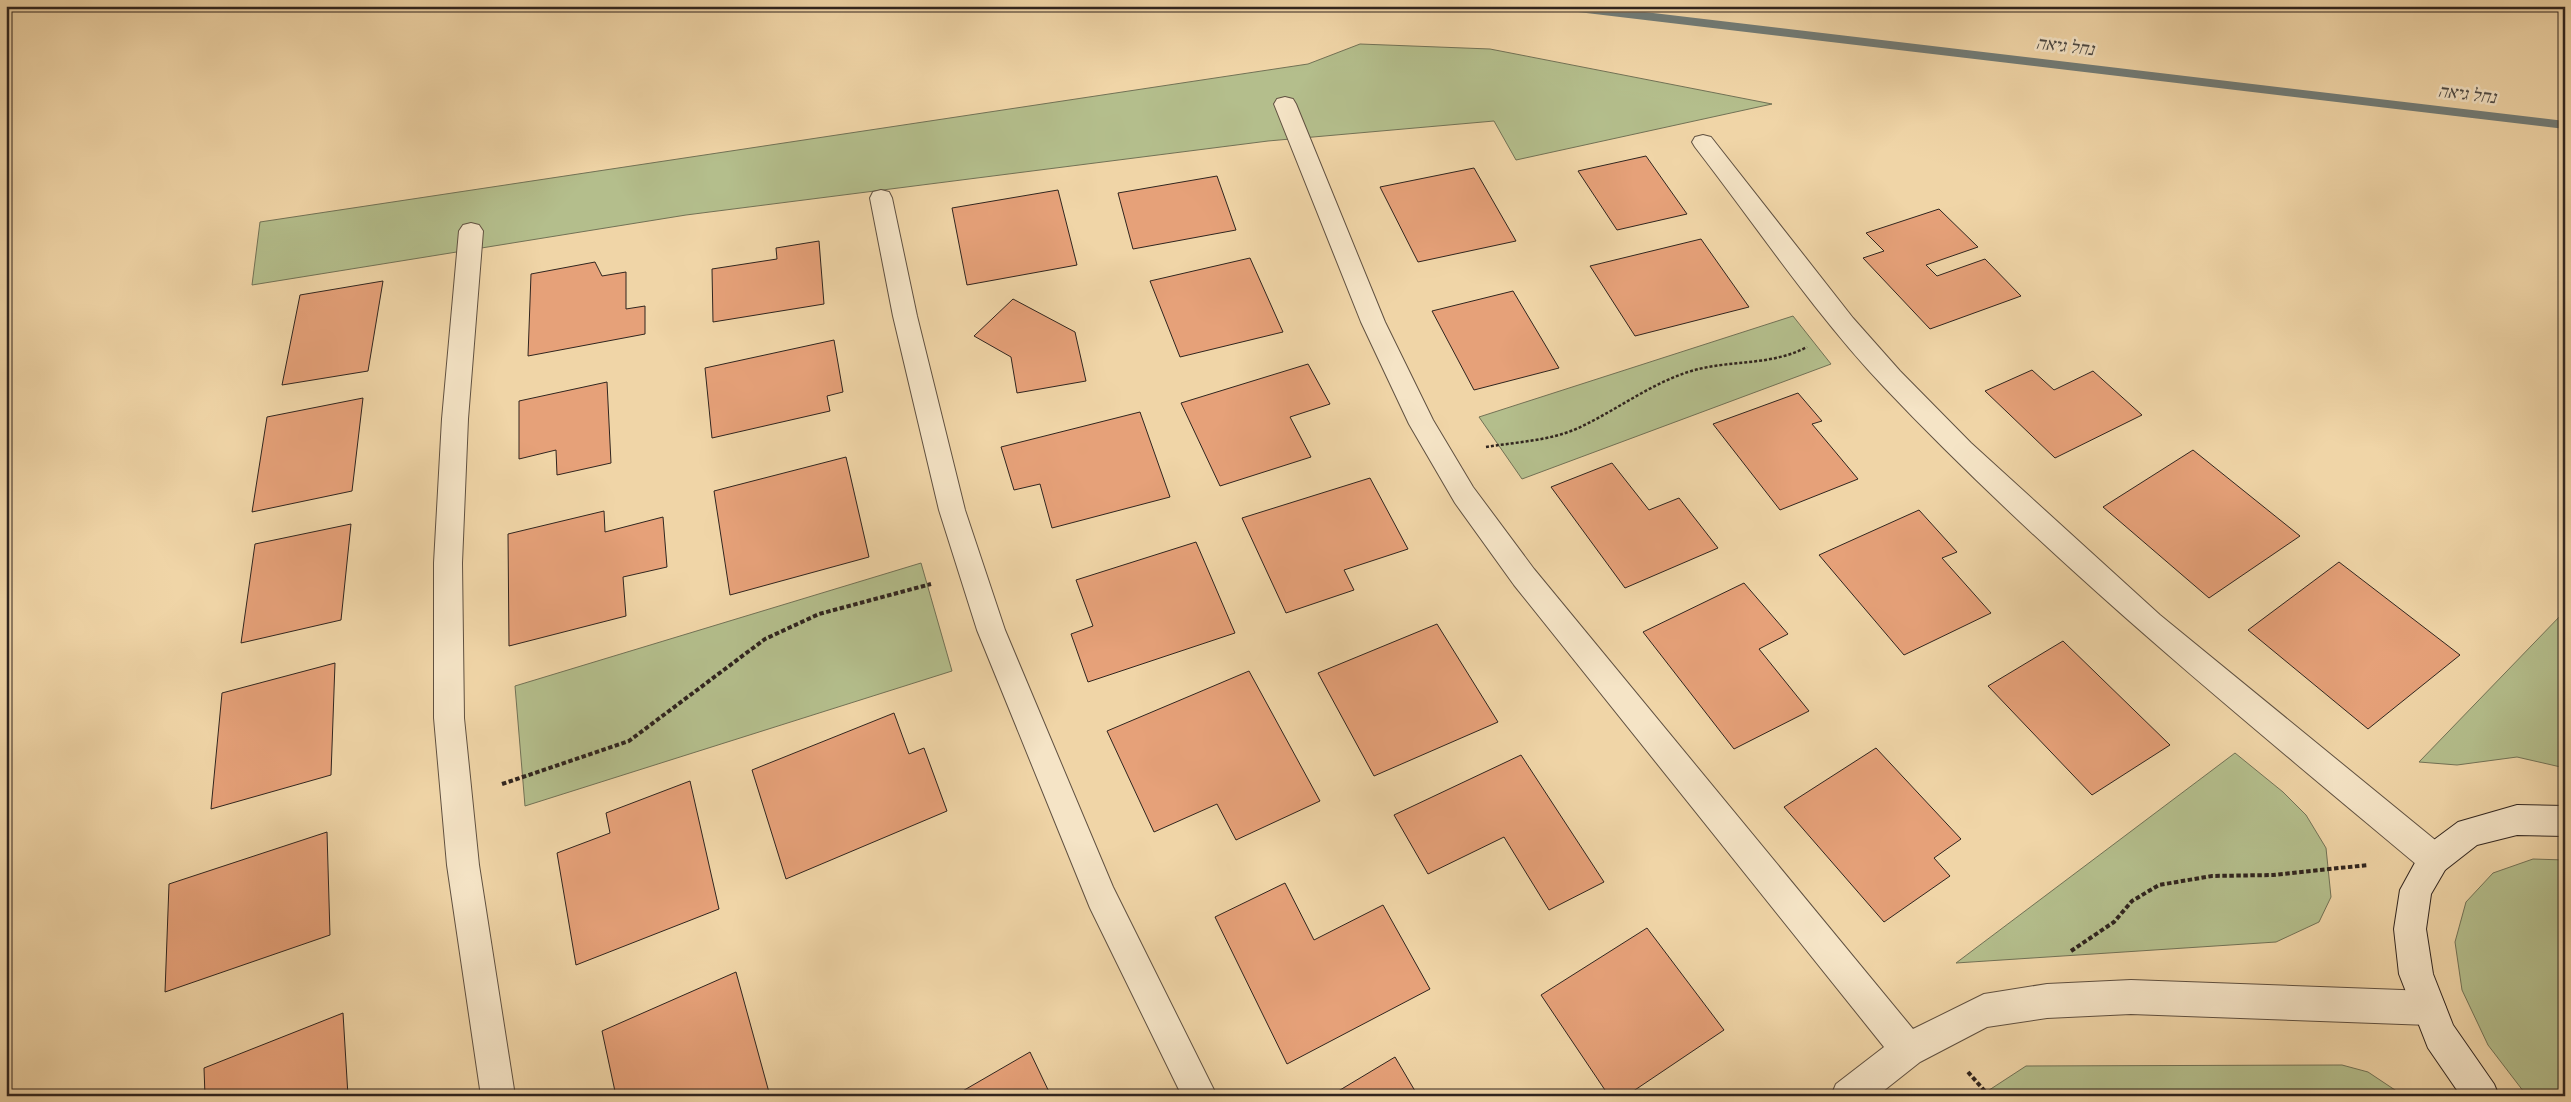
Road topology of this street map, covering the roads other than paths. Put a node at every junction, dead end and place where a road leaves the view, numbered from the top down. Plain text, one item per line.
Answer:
1 (1285, 104) dead end
2 (1703, 142) dead end
3 (880, 198) dead end
4 (471, 232) dead end
5 (2565, 821) edge
6 (2434, 858) junction
7 (2429, 1008) junction
8 (1908, 1050) junction
9 (498, 1096) edge
10 (1200, 1096) edge
11 (1848, 1096) edge
12 (2482, 1096) edge

1 - 8 street
2 - 6 street
3 - 10 street
4 - 9 street
5 - 6 street
6 - 7 street
7 - 8 street
7 - 12 street
8 - 11 street

